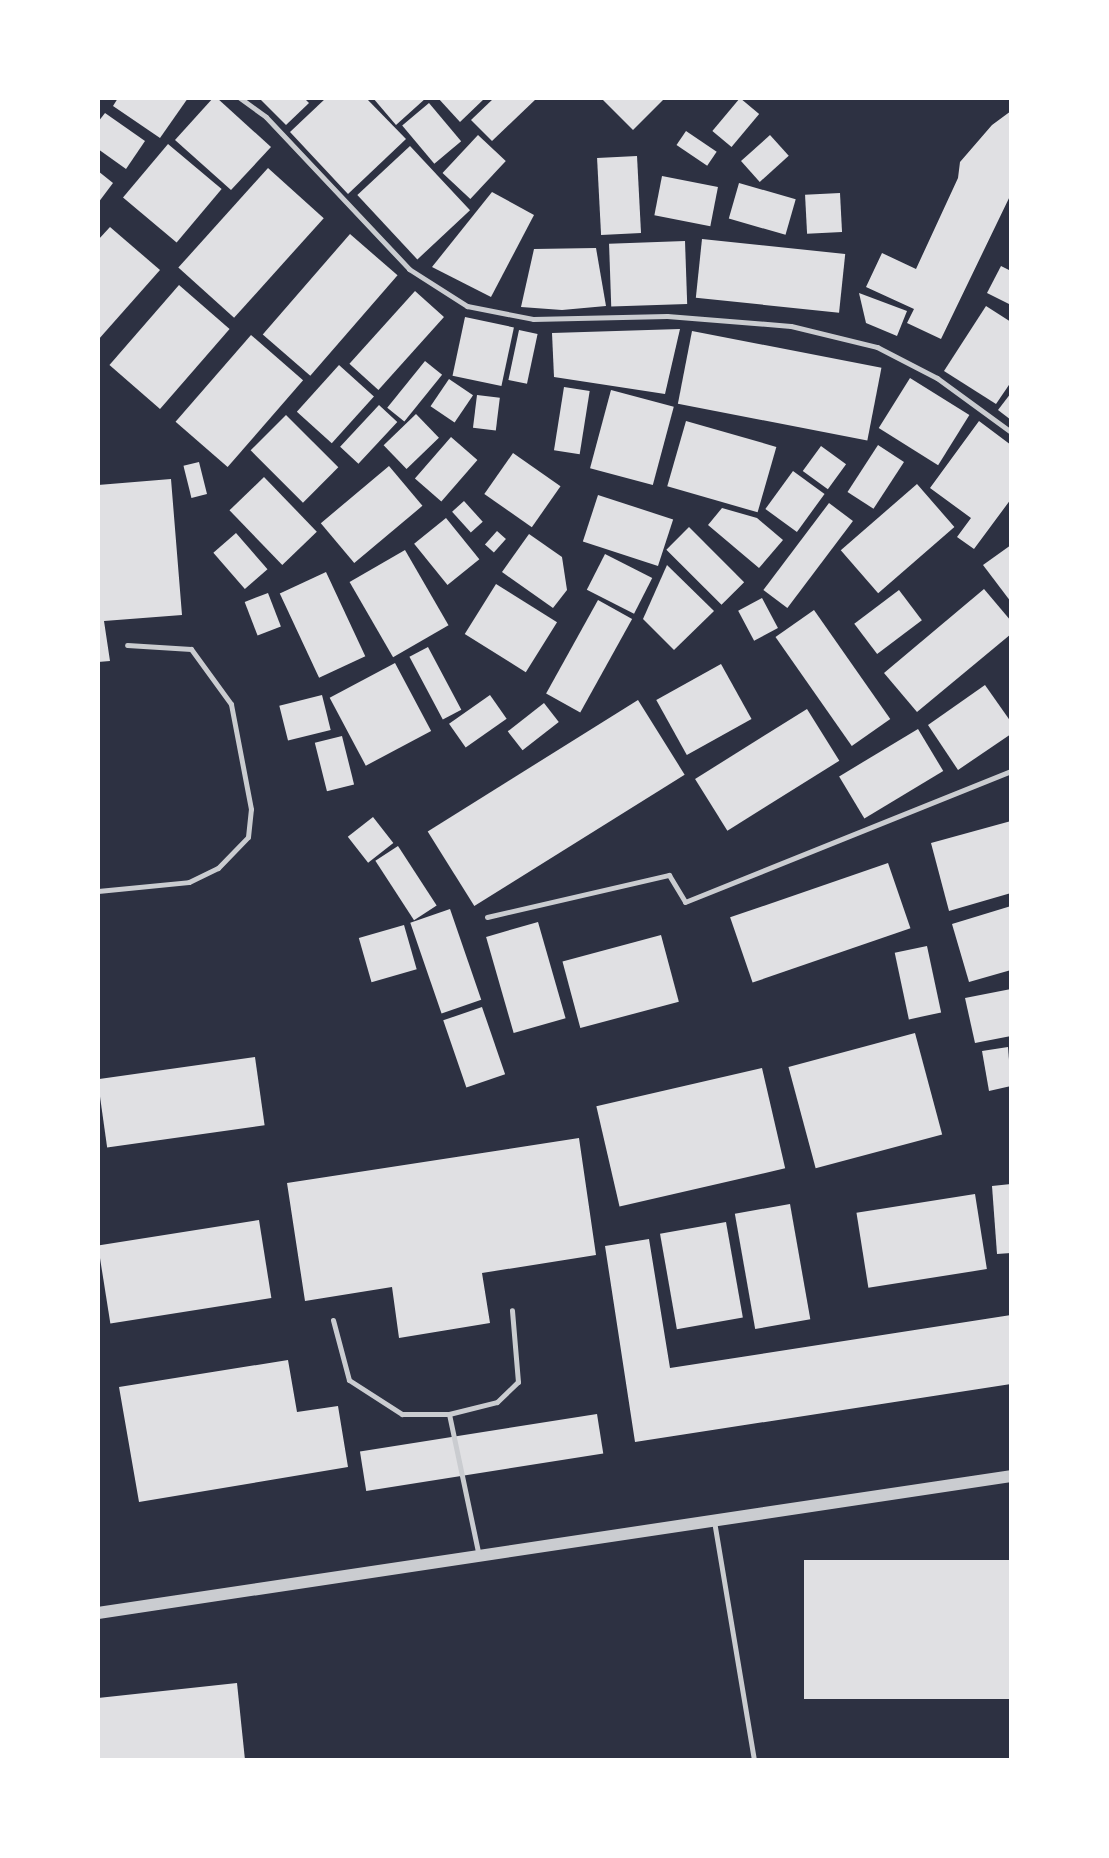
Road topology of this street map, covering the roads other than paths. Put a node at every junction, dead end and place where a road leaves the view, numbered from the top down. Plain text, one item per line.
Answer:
1 (240, 98) edge
2 (1011, 432) edge
3 (127, 645) dead end
4 (1011, 771) edge
5 (98, 891) edge
6 (487, 917) dead end
7 (512, 1310) dead end
8 (333, 1320) dead end
9 (449, 1414) junction
10 (1011, 1476) edge
11 (714, 1521) junction
12 (479, 1556) junction
13 (98, 1614) edge
14 (754, 1760) edge

1 - 2 lane
3 - 5 lane
4 - 6 lane
7 - 9 lane
8 - 9 lane
9 - 12 lane
10 - 11 street
11 - 12 street
11 - 14 lane
12 - 13 street

